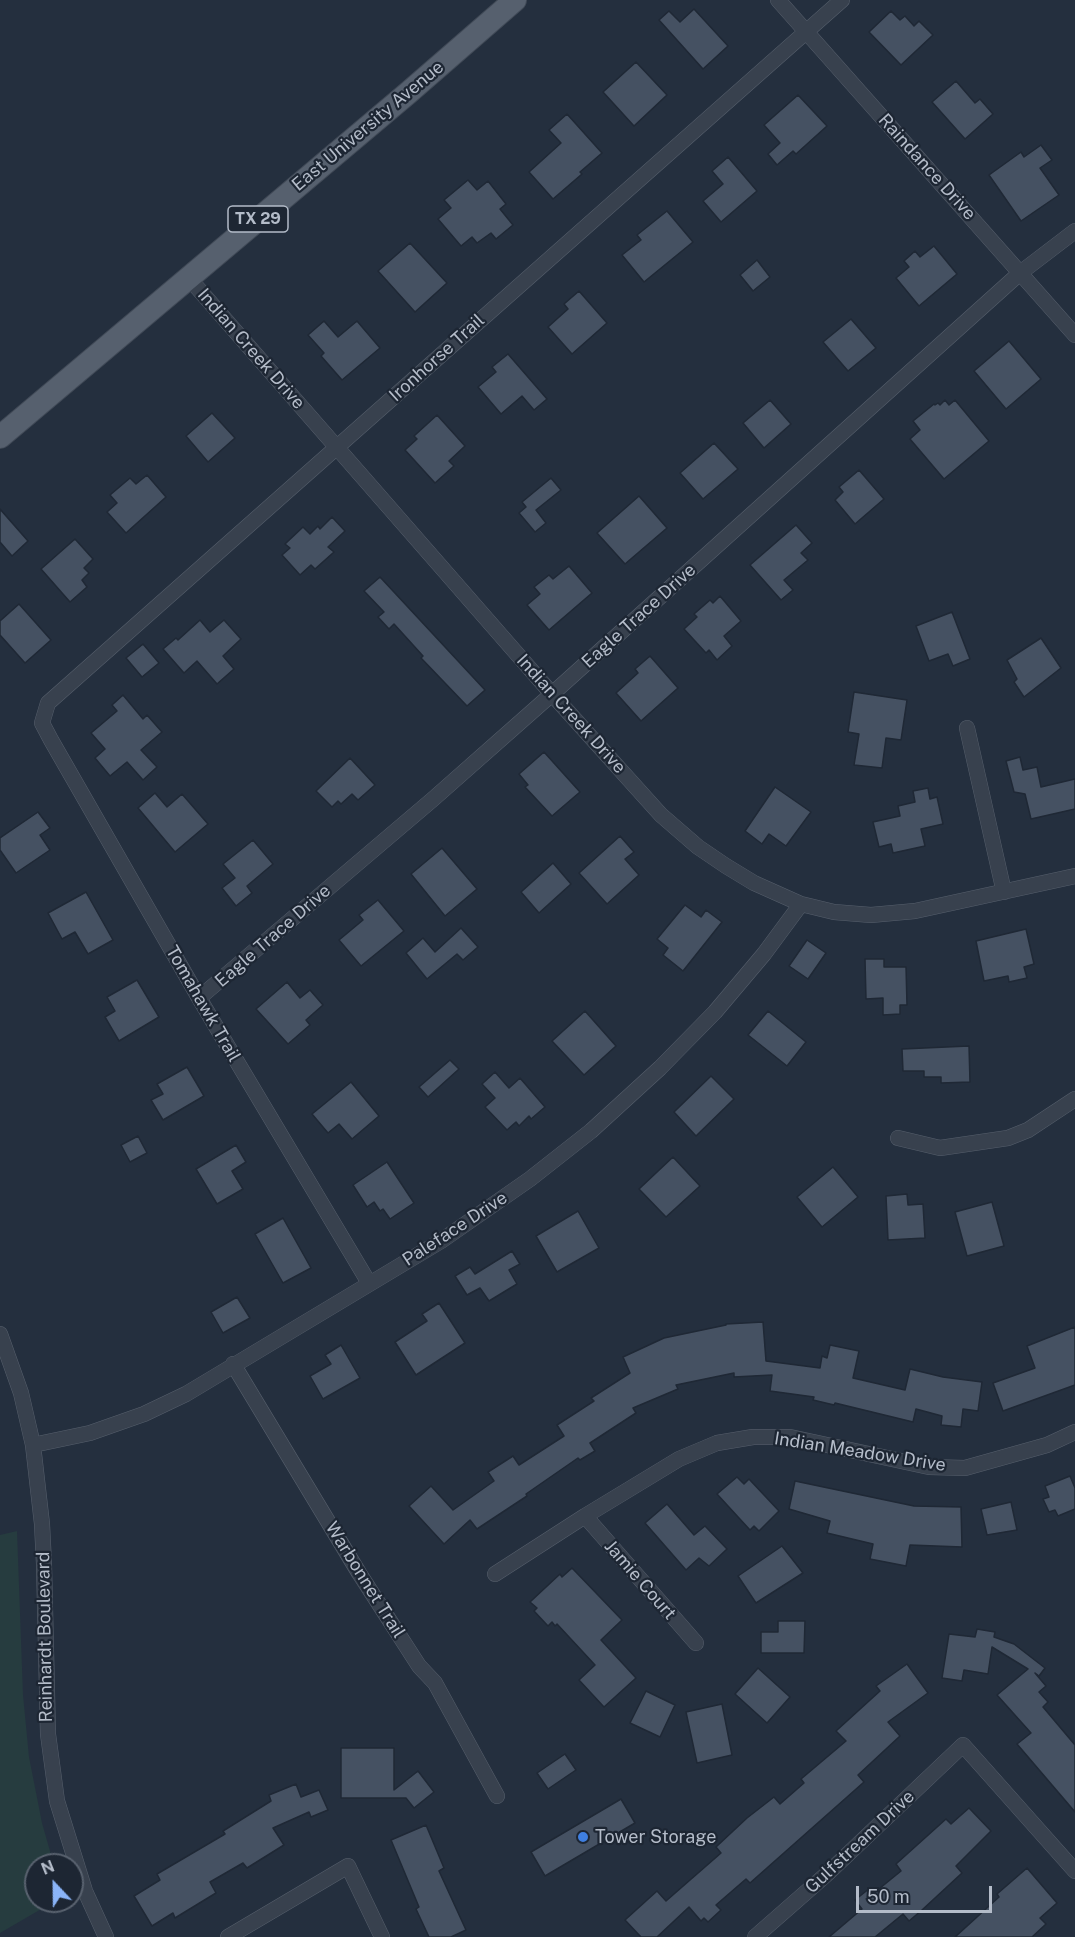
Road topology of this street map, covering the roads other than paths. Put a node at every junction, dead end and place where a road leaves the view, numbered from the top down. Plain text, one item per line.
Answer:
1 (514, 0) edge
2 (778, 0) edge
3 (842, 0) edge
4 (806, 32) junction
5 (1075, 231) edge
6 (1020, 273) junction
7 (188, 277) junction
8 (1075, 335) edge
9 (0, 437) edge
10 (336, 447) junction
11 (552, 694) junction
12 (42, 723) joint
13 (967, 728) dead end
14 (1075, 876) edge
15 (1004, 892) junction
16 (801, 904) junction
17 (199, 998) junction
18 (1075, 1099) edge
19 (898, 1138) dead end
20 (369, 1283) junction
21 (0, 1334) edge
22 (233, 1364) junction
23 (1075, 1432) edge
24 (33, 1445) junction
25 (585, 1516) junction
26 (495, 1574) dead end
27 (696, 1643) dead end
28 (496, 1796) dead end
29 (1075, 1871) edge
30 (106, 1937) edge
31 (228, 1937) edge
32 (382, 1937) edge
33 (755, 1937) edge

1 - 7 main road, East University Avenue / TX 29
2 - 4 street, Raindance Drive
3 - 4 street, Ironhorse Trail
4 - 6 street, Raindance Drive
4 - 10 street, Ironhorse Trail
5 - 6 street, Eagle Trace Drive
6 - 8 street, Raindance Drive
6 - 11 street, Eagle Trace Drive
7 - 9 main road, East University Avenue / TX 29
7 - 10 street, Indian Creek Drive
10 - 11 street, Indian Creek Drive
10 - 12 street, Ironhorse Trail
11 - 16 street, Indian Creek Drive
11 - 17 street, Eagle Trace Drive
12 - 17 street, Tomahawk Trail
13 - 15 street
14 - 15 street, Indian Creek Drive
15 - 16 street, Indian Creek Drive
16 - 20 street, Paleface Drive
17 - 20 street, Tomahawk Trail
18 - 19 street
20 - 22 street, Paleface Drive
21 - 24 street, Reinhardt Boulevard
22 - 24 street, Paleface Drive
22 - 28 street, Warbonnet Trail
23 - 25 street, Indian Meadow Drive
24 - 30 street, Reinhardt Boulevard
25 - 26 street, Indian Meadow Drive
25 - 27 street, Jamie Court
29 - 33 street, Gulfstream Drive
31 - 32 street

